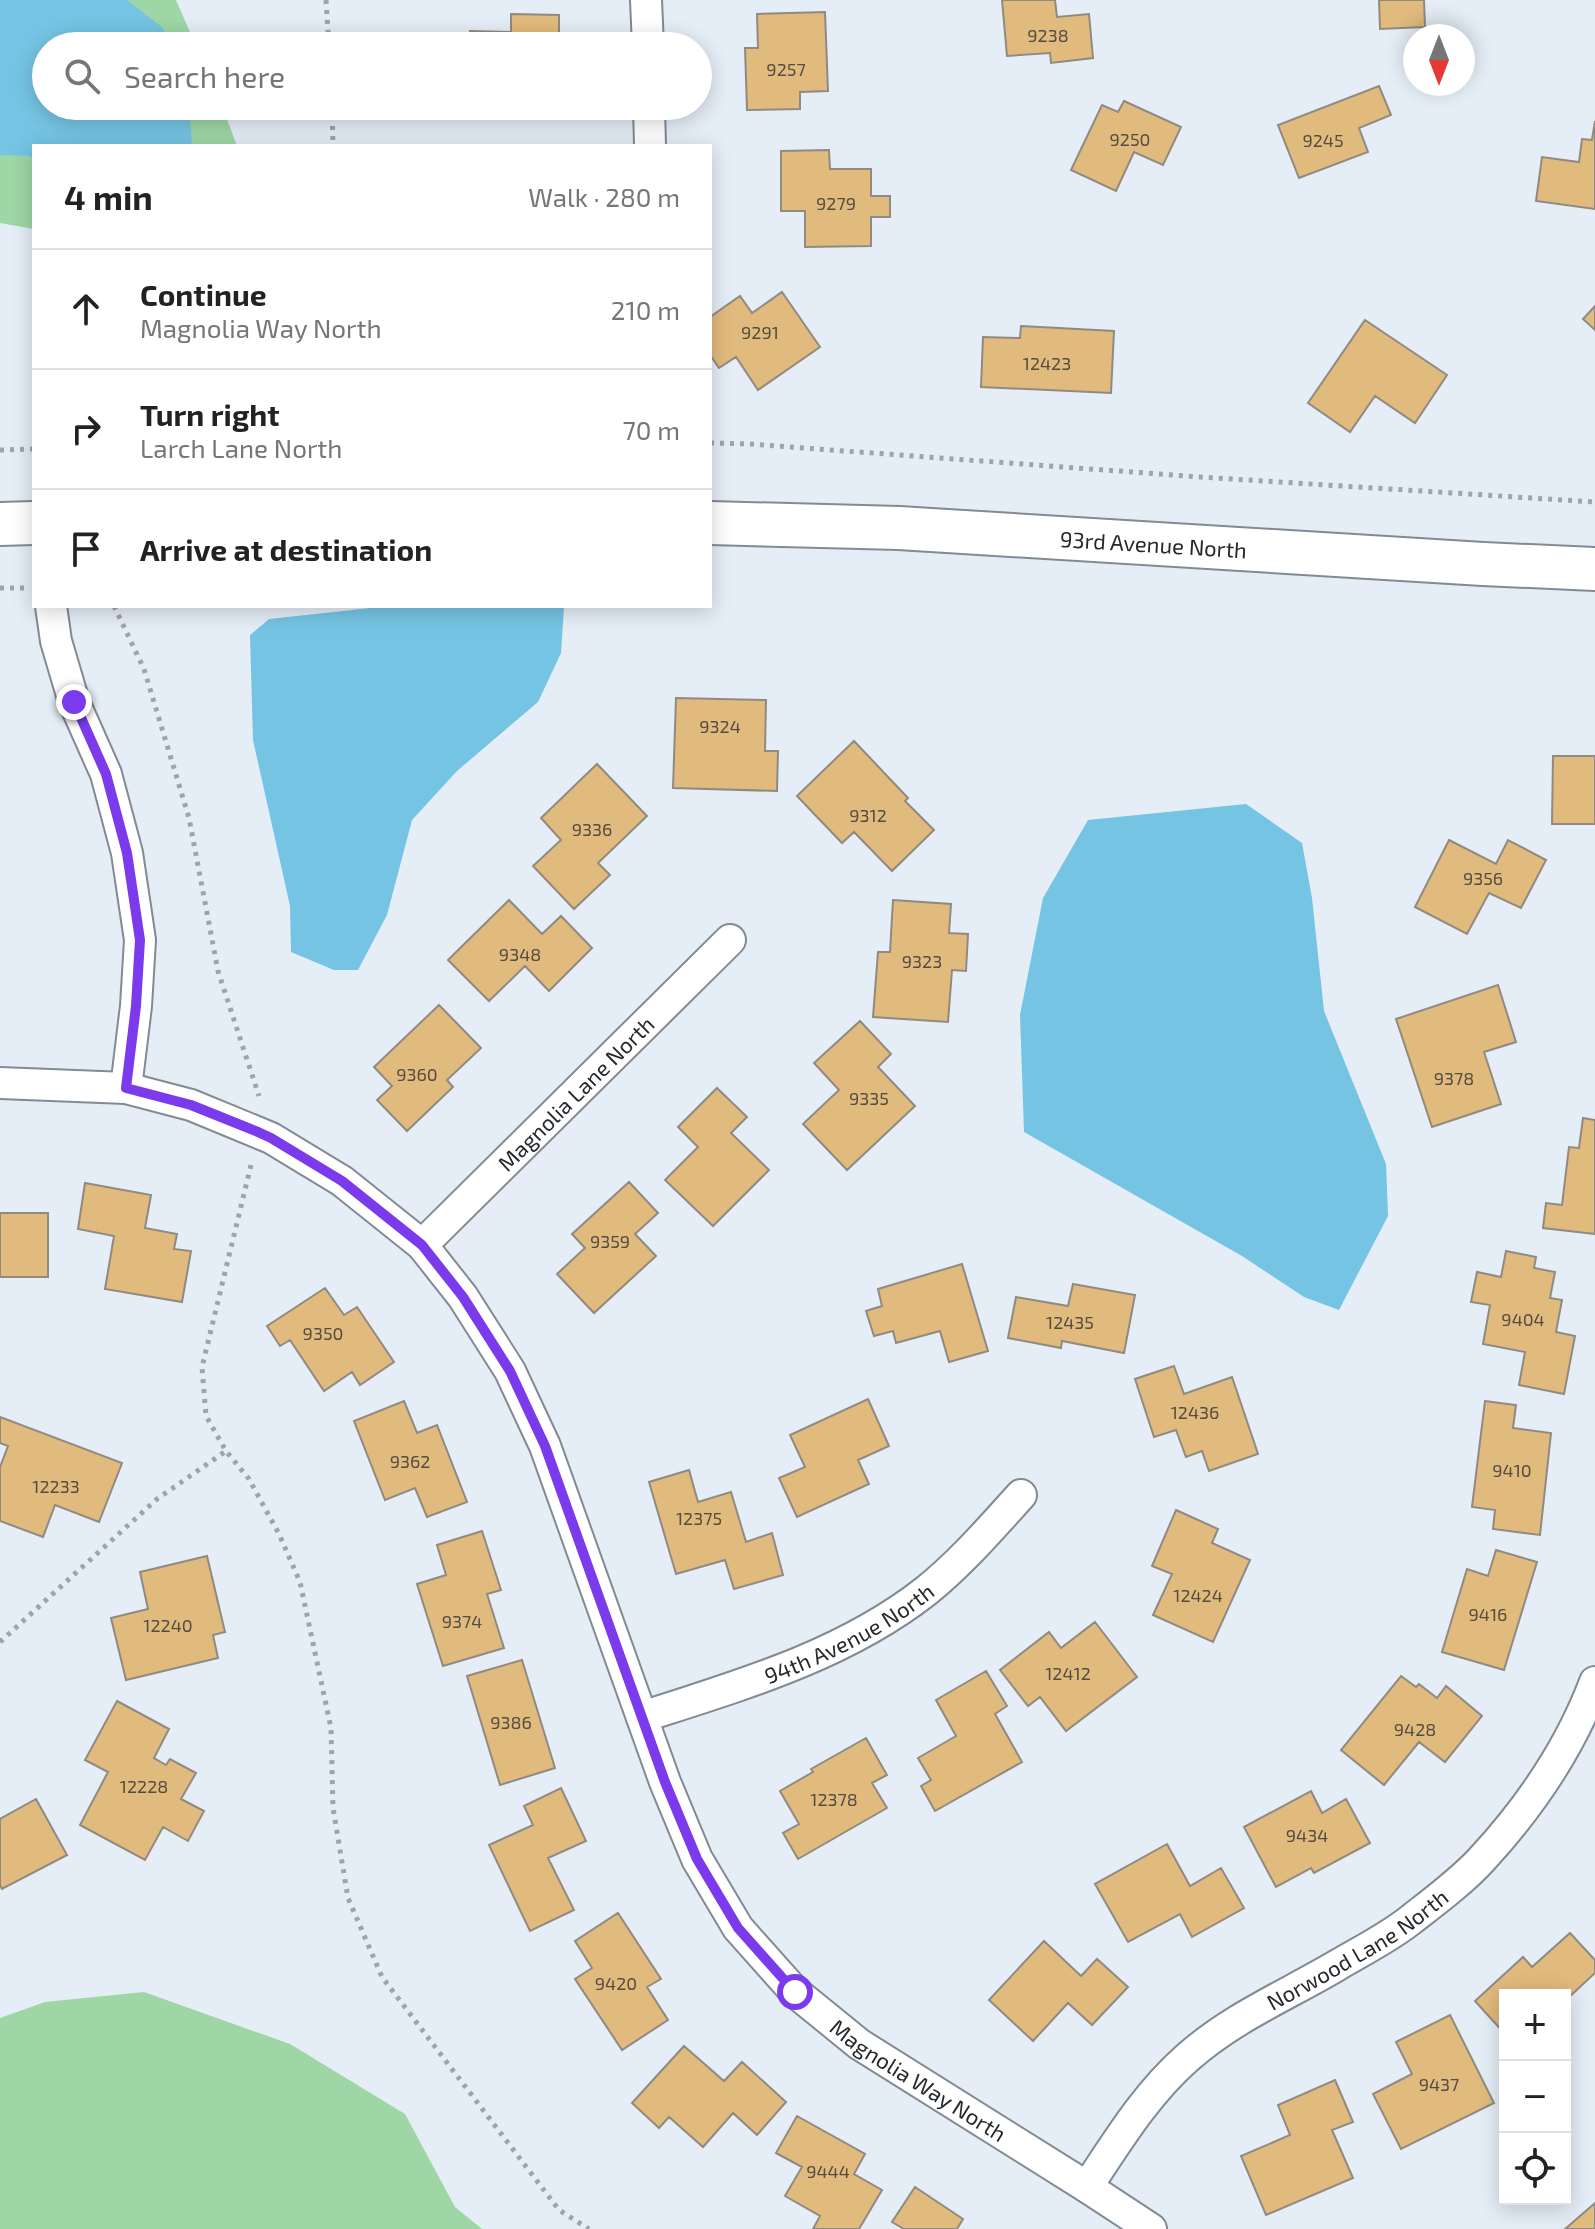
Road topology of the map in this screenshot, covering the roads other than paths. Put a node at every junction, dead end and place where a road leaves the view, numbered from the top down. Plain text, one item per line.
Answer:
1 (646, 0) edge
2 (647, 32) edge
3 (649, 120) edge
4 (650, 144) edge
5 (32, 523) edge
6 (712, 523) edge
7 (0, 524) edge
8 (1595, 569) edge
9 (51, 608) edge
10 (730, 940) dead end
11 (0, 1083) edge
12 (126, 1088) junction
13 (422, 1245) junction
14 (1021, 1495) dead end
15 (1595, 1682) edge
16 (642, 1717) junction
17 (1087, 2187) junction
18 (1151, 2229) edge

1 - 2 street
3 - 4 street
5 - 7 street
6 - 8 street, 93rd Avenue North
9 - 12 street
10 - 13 street, Magnolia Lane North
11 - 12 street, Magnolia Way North
12 - 13 street, Magnolia Way North
13 - 16 street, Magnolia Way North
14 - 16 street, 94th Avenue North
15 - 17 street, Norwood Lane North
16 - 17 street, Magnolia Way North
17 - 18 street, Magnolia Way North

